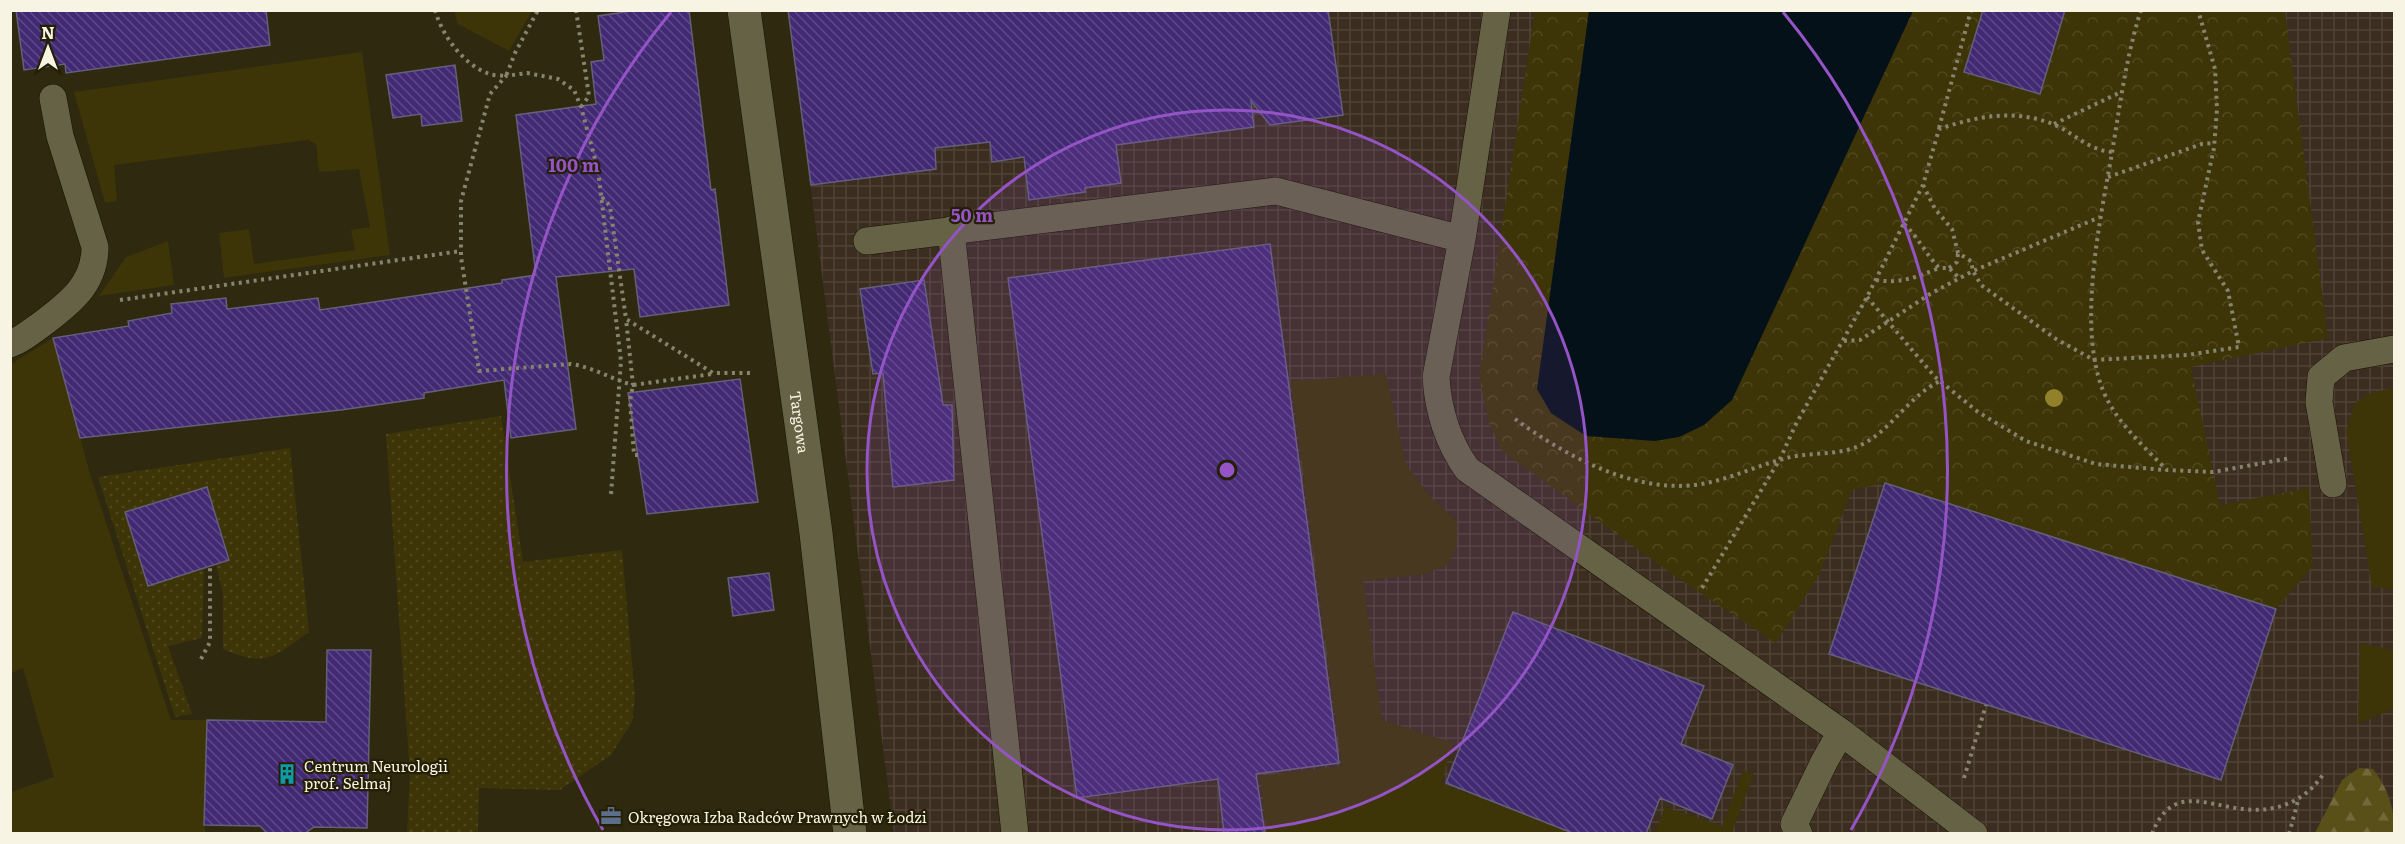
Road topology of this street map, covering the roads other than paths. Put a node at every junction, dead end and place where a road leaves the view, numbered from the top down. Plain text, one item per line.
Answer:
1 (744, 10) edge
2 (1497, 10) edge
3 (53, 98) dead end
4 (951, 230) junction
5 (1462, 239) junction
6 (867, 241) dead end
7 (10, 344) edge
8 (2394, 349) edge
9 (2333, 484) dead end
10 (1841, 732) junction
11 (850, 834) edge
12 (1015, 834) edge
13 (1799, 834) edge
14 (1974, 834) edge

1 - 11 street, Targowa
2 - 5 lane
3 - 7 lane
4 - 5 lane
4 - 6 lane
4 - 12 lane
5 - 10 lane
8 - 9 lane
10 - 13 lane
10 - 14 lane

